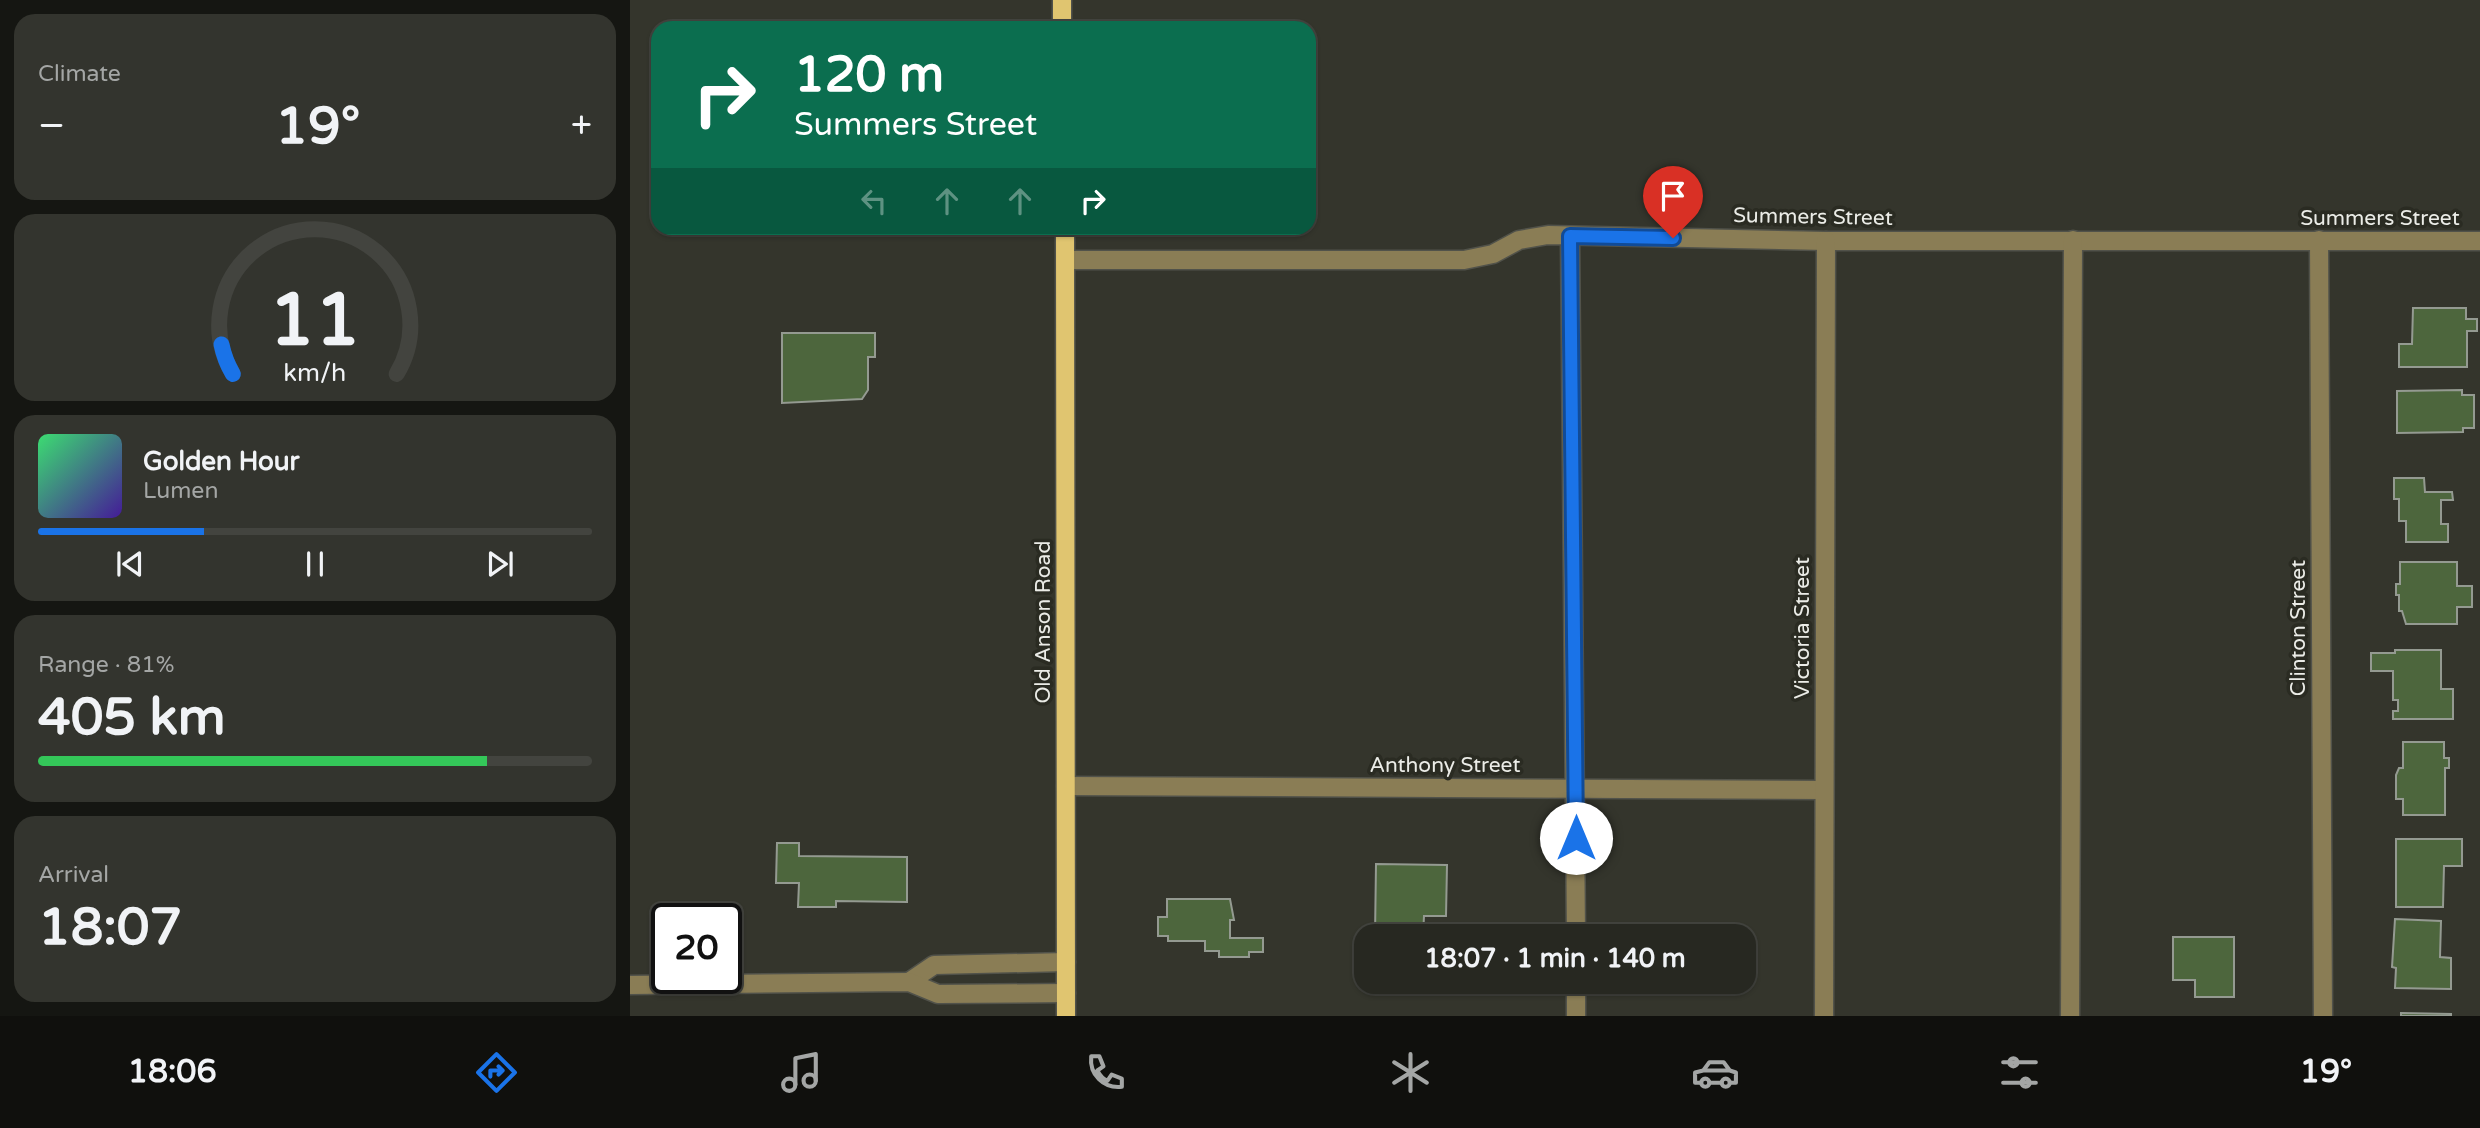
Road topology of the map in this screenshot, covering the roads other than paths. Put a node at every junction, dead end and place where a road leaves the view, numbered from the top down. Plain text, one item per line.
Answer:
1 (1062, 0) edge
2 (1062, 21) edge
3 (1065, 235) edge
4 (1570, 236) junction
5 (2073, 240) junction
6 (2319, 240) junction
7 (1826, 241) junction
8 (2480, 241) edge
9 (1066, 260) junction
10 (1066, 786) junction
11 (1576, 789) junction
12 (1824, 790) junction
13 (1576, 924) edge
14 (1066, 962) junction
15 (909, 982) junction
16 (630, 985) edge
17 (1066, 993) junction
18 (1576, 994) edge
19 (1066, 1016) edge
20 (1576, 1016) edge
21 (1824, 1016) edge
22 (2070, 1016) edge
23 (2323, 1016) edge

1 - 2 main road
3 - 9 main road, Old Anson Road
4 - 7 street, Summers Street
4 - 9 street, Summers Street
4 - 11 street
5 - 6 street, Summers Street
5 - 7 street, Summers Street
5 - 22 street
6 - 8 street, Summers Street
6 - 23 street, Clinton Street
7 - 12 street, Victoria Street
9 - 10 main road, Old Anson Road
10 - 11 street, Anthony Street
10 - 14 main road, Old Anson Road
11 - 12 street, Anthony Street
11 - 13 street
12 - 21 street, Victoria Street
14 - 15 street
14 - 17 main road, Old Anson Road
15 - 16 street
15 - 17 street
17 - 19 main road, Old Anson Road
18 - 20 street

